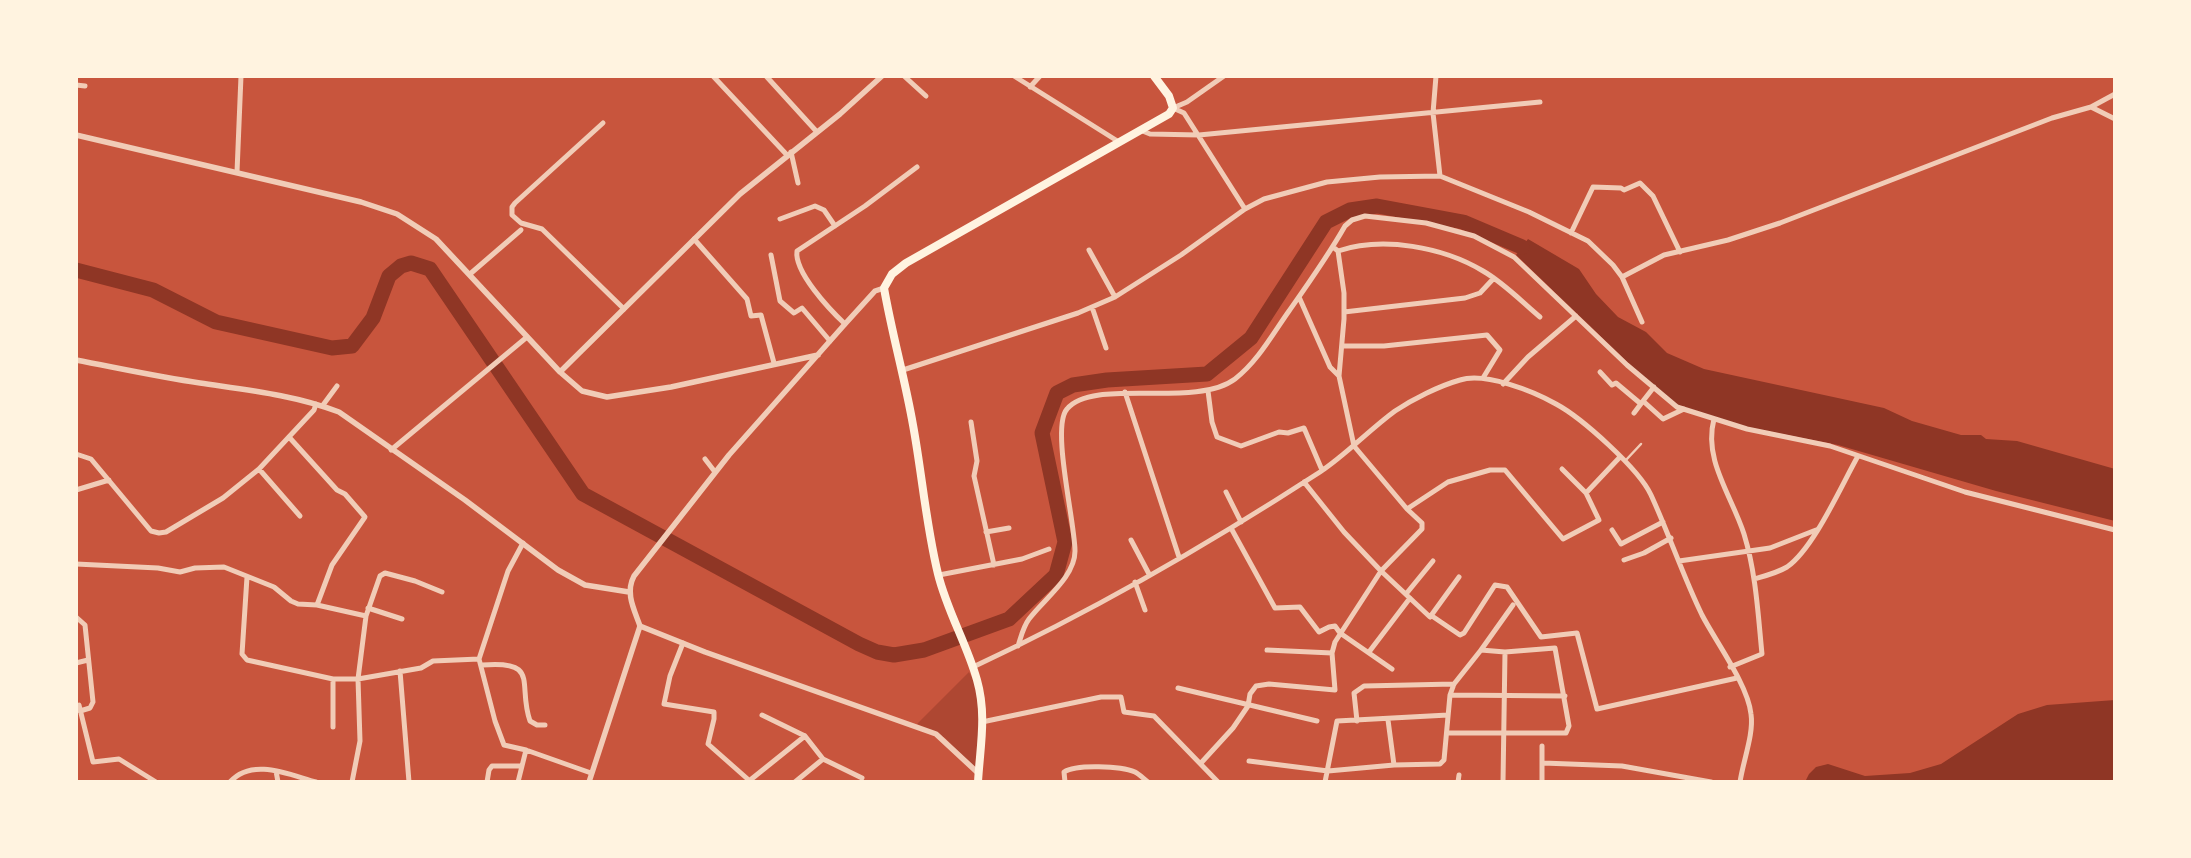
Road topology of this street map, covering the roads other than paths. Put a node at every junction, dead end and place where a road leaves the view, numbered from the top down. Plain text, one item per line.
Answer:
1 (241, 76) edge
2 (713, 76) edge
3 (766, 76) edge
4 (882, 76) edge
5 (904, 76) edge
6 (1014, 76) edge
7 (1040, 76) edge
8 (1154, 76) edge
9 (1224, 76) edge
10 (1436, 76) edge
11 (76, 85) edge
12 (85, 86) dead end
13 (1030, 87) junction
14 (2115, 94) edge
15 (926, 96) dead end
16 (1540, 102) dead end
17 (2091, 107) junction
18 (1173, 108) junction
19 (1433, 113) junction
20 (2115, 119) edge
21 (603, 123) dead end
22 (1140, 130) junction
23 (817, 132) junction
24 (76, 135) edge
25 (1199, 135) junction
26 (1119, 142) junction
27 (789, 154) junction
28 (917, 167) dead end
29 (237, 172) junction
30 (1440, 176) junction
31 (798, 183) dead end
32 (1245, 209) junction
33 (780, 219) dead end
34 (835, 226) junction
35 (521, 230) dead end
36 (1571, 233) junction
37 (694, 239) junction
38 (1335, 249) junction
39 (1089, 250) dead end
40 (1680, 252) junction
41 (771, 255) dead end
42 (470, 274) junction
43 (1622, 277) junction
44 (1494, 278) junction
45 (884, 288) junction
46 (1115, 297) junction
47 (1299, 297) junction
48 (1092, 307) junction
49 (624, 309) junction
50 (1344, 312) junction
51 (1576, 316) junction
52 (1540, 317) dead end
53 (1642, 322) dead end
54 (845, 324) junction
55 (527, 337) junction
56 (830, 340) junction
57 (1342, 346) junction
58 (1106, 348) dead end
59 (818, 355) junction
60 (76, 360) edge
61 (774, 363) junction
62 (903, 370) junction
63 (560, 372) junction
64 (1600, 372) dead end
65 (1339, 376) junction
66 (1483, 378) junction
67 (1503, 384) junction
68 (337, 386) dead end
69 (1654, 387) junction
70 (1208, 391) junction
71 (1125, 392) junction
72 (1642, 402) junction
73 (320, 405) junction
74 (1684, 409) junction
75 (1634, 412) dead end
76 (1714, 418) junction
77 (971, 422) dead end
78 (290, 438) junction
79 (1641, 444) dead end
80 (1354, 446) junction
81 (391, 450) junction
82 (76, 454) edge
83 (1858, 456) junction
84 (705, 458) dead end
85 (1622, 460) junction
86 (259, 469) junction
87 (1562, 469) dead end
88 (1322, 470) junction
89 (715, 472) junction
90 (109, 480) junction
91 (1304, 482) junction
92 (76, 490) edge
93 (1226, 492) dead end
94 (1586, 493) junction
95 (1407, 509) junction
96 (300, 516) dead end
97 (1241, 522) junction
98 (1663, 522) junction
99 (1009, 528) dead end
100 (1231, 528) junction
101 (1612, 530) dead end
102 (1817, 530) junction
103 (2115, 530) edge
104 (986, 532) junction
105 (1671, 538) junction
106 (1131, 540) dead end
107 (523, 543) junction
108 (1049, 549) dead end
109 (1748, 552) junction
110 (1179, 557) junction
111 (1624, 560) dead end
112 (1433, 561) dead end
113 (1679, 561) junction
114 (76, 564) edge
115 (994, 565) junction
116 (1381, 571) junction
117 (1149, 574) junction
118 (938, 575) junction
119 (247, 577) junction
120 (1459, 577) dead end
121 (1754, 579) junction
122 (1134, 582) junction
123 (442, 592) dead end
124 (629, 592) junction
125 (1408, 596) junction
126 (317, 605) junction
127 (1513, 605) dead end
128 (368, 608) junction
129 (1145, 610) dead end
130 (366, 616) junction
131 (1432, 616) junction
132 (76, 617) edge
133 (402, 619) dead end
134 (640, 626) junction
135 (1340, 633) junction
136 (683, 643) junction
137 (1018, 646) junction
138 (1267, 650) dead end
139 (1480, 650) junction
140 (1332, 652) junction
141 (1369, 652) junction
142 (1505, 652) junction
143 (88, 660) junction
144 (76, 662) edge
145 (481, 662) junction
146 (972, 664) junction
147 (1730, 667) junction
148 (1392, 669) dead end
149 (400, 671) junction
150 (1737, 678) junction
151 (333, 679) junction
152 (358, 679) junction
153 (1454, 684) junction
154 (1178, 688) dead end
155 (1450, 695) junction
156 (1565, 696) junction
157 (1504, 697) junction
158 (1248, 706) junction
159 (78, 708) edge
160 (762, 715) dead end
161 (1448, 715) junction
162 (1388, 720) junction
163 (1317, 721) dead end
164 (1357, 721) junction
165 (982, 722) junction
166 (545, 725) dead end
167 (333, 727) dead end
168 (1448, 733) junction
169 (1504, 733) junction
170 (805, 736) junction
171 (1542, 746) dead end
172 (526, 750) junction
173 (823, 759) junction
174 (1249, 761) dead end
175 (1201, 763) junction
176 (1543, 763) junction
177 (1394, 765) junction
178 (520, 766) junction
179 (1328, 771) junction
180 (276, 772) junction
181 (591, 773) junction
182 (978, 773) junction
183 (1459, 775) dead end
184 (862, 778) dead end
185 (232, 781) edge
186 (750, 781) edge
187 (156, 782) edge
188 (278, 782) edge
189 (316, 782) edge
190 (352, 782) edge
191 (409, 782) edge
192 (487, 782) edge
193 (518, 782) edge
194 (589, 782) edge
195 (795, 782) edge
196 (978, 782) edge
197 (1065, 782) edge
198 (1148, 782) edge
199 (1218, 782) edge
200 (1325, 782) edge
201 (1458, 782) edge
202 (1503, 782) edge
203 (1542, 782) edge
204 (1711, 782) edge
205 (1740, 782) edge

1 - 29 street
2 - 27 street
3 - 23 street
4 - 23 street
5 - 15 street
6 - 13 street
7 - 13 street
8 - 18 main road
9 - 18 street
10 - 19 street
11 - 12 street
13 - 26 street
14 - 17 street
16 - 19 street
17 - 20 street
17 - 40 street
18 - 22 main road
18 - 25 street
19 - 25 street
19 - 30 street
21 - 49 street
22 - 25 street
22 - 26 main road
23 - 27 street
24 - 29 street
25 - 32 street
26 - 45 main road
27 - 31 street
27 - 37 street
28 - 34 street
29 - 42 street
30 - 32 street
30 - 36 street
32 - 46 street
33 - 34 street
34 - 54 street
35 - 42 street
36 - 40 street
36 - 43 street
37 - 49 street
37 - 61 street
38 - 44 street
38 - 47 street
38 - 50 street
38 - 51 street
39 - 46 street
40 - 43 street
41 - 56 street
42 - 55 street
43 - 53 street
44 - 50 street
44 - 52 street
45 - 54 street
45 - 62 main road
46 - 48 street
47 - 65 street
47 - 70 street
48 - 58 street
48 - 62 street
49 - 63 street
50 - 57 street
51 - 67 street
51 - 69 street
54 - 56 street
55 - 63 street
55 - 81 street
56 - 59 street
57 - 65 street
57 - 66 street
59 - 61 street
59 - 89 street
60 - 73 street
61 - 63 street
62 - 118 main road
64 - 72 street
65 - 80 street
66 - 67 street
66 - 80 street
67 - 85 street
68 - 73 street
69 - 72 street
69 - 74 street
70 - 71 street
70 - 88 street
71 - 110 street
71 - 137 street
72 - 74 street
72 - 75 street
73 - 78 street
73 - 81 street
74 - 76 street
76 - 83 street
76 - 109 street
77 - 104 street
78 - 86 street
78 - 126 street
79 - 85 lane
80 - 88 street
80 - 95 street
81 - 107 street
82 - 90 street
83 - 102 street
83 - 103 street
84 - 89 street
85 - 94 street
85 - 98 street
86 - 90 street
86 - 96 street
87 - 94 street
88 - 91 street
89 - 124 street
90 - 92 street
91 - 97 street
91 - 116 street
93 - 97 street
94 - 95 street
95 - 116 street
97 - 100 street
98 - 101 street
98 - 105 street
99 - 104 street
100 - 110 street
100 - 135 street
102 - 109 street
102 - 121 street
104 - 115 street
105 - 111 street
105 - 113 street
106 - 117 street
107 - 124 street
107 - 145 street
108 - 115 street
109 - 113 street
109 - 121 street
110 - 117 street
112 - 125 street
113 - 147 street
114 - 119 street
115 - 118 street
116 - 125 street
116 - 135 street
117 - 122 street
118 - 146 main road
119 - 126 street
119 - 151 street
120 - 131 street
121 - 147 street
122 - 129 street
122 - 137 street
123 - 128 street
124 - 134 street
125 - 131 street
125 - 141 street
126 - 130 street
127 - 139 street
128 - 130 street
128 - 133 street
130 - 152 street
131 - 150 street
132 - 143 street
134 - 136 street
134 - 181 street
135 - 140 street
135 - 141 street
136 - 182 street
136 - 186 street
137 - 146 street
138 - 140 street
139 - 142 street
139 - 153 street
140 - 158 street
141 - 148 street
142 - 156 street
142 - 157 street
143 - 144 street
143 - 159 street
145 - 149 street
145 - 166 street
145 - 172 street
146 - 165 main road
147 - 150 street
149 - 152 street
149 - 191 street
150 - 205 street
151 - 152 street
151 - 167 street
152 - 190 street
153 - 155 street
153 - 164 street
154 - 158 street
155 - 157 street
155 - 161 street
156 - 157 street
156 - 169 street
157 - 169 street
158 - 163 street
158 - 175 street
159 - 187 street
160 - 170 street
161 - 162 street
161 - 168 street
162 - 164 street
162 - 177 street
164 - 179 street
165 - 175 street
165 - 182 main road
168 - 169 street
168 - 177 street
169 - 202 street
170 - 173 street
170 - 186 street
171 - 176 street
172 - 178 street
172 - 181 street
173 - 184 street
173 - 195 street
174 - 179 street
175 - 199 street
176 - 203 street
176 - 204 street
177 - 179 street
178 - 192 street
178 - 193 street
179 - 200 street
180 - 185 street
180 - 188 street
180 - 189 street
181 - 194 street
182 - 196 main road
183 - 201 street
197 - 198 street

